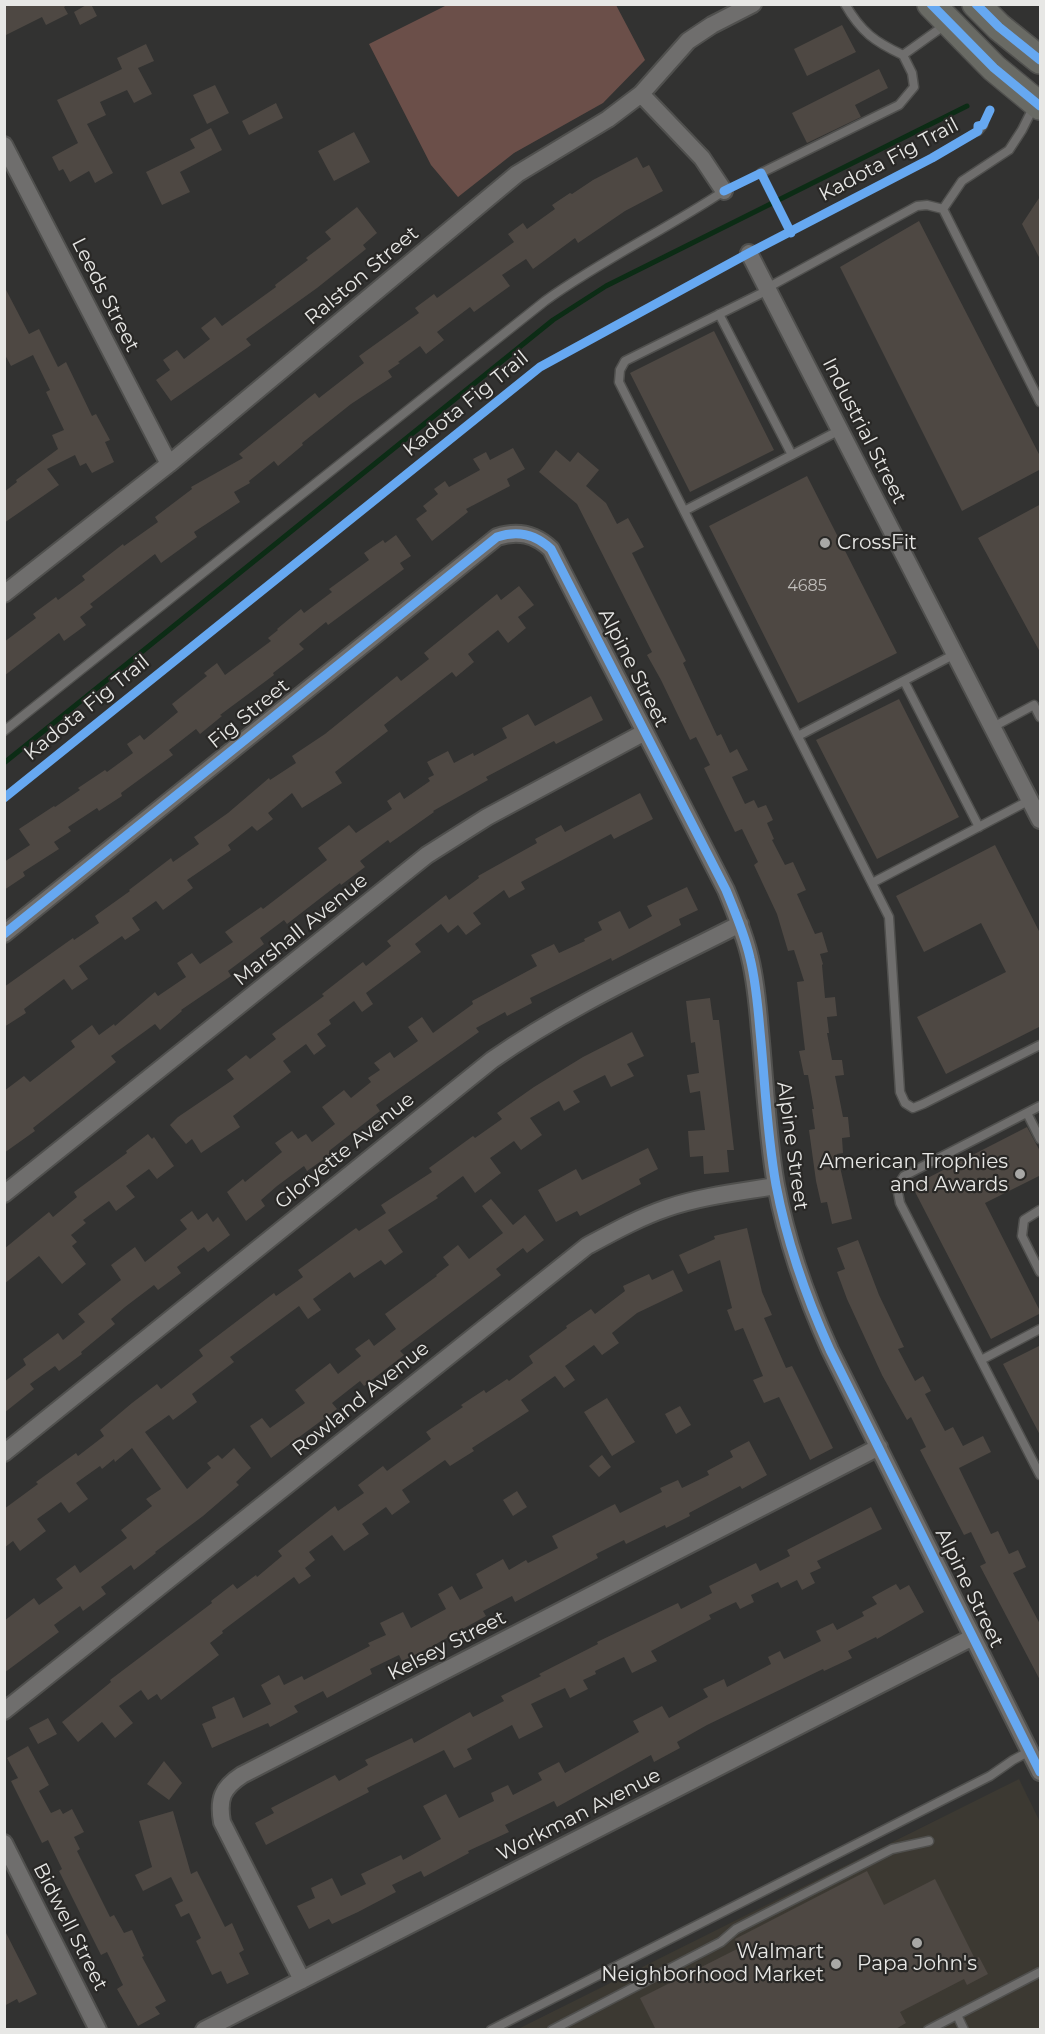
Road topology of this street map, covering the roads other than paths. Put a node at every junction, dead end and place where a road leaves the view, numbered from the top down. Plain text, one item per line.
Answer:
1 (753, 4) edge
2 (845, 4) edge
3 (976, 4) edge
4 (939, 14) edge
5 (903, 55) junction
6 (1041, 60) edge
7 (642, 94) junction
8 (1038, 104) edge
9 (4, 145) edge
10 (761, 173) dead end
11 (724, 191) joint
12 (943, 209) junction
13 (749, 253) dead end
14 (768, 289) junction
15 (719, 314) junction
16 (1041, 402) edge
17 (840, 430) junction
18 (792, 455) junction
19 (169, 464) junction
20 (684, 511) junction
21 (521, 533) joint
22 (4, 594) edge
23 (955, 654) junction
24 (904, 681) junction
25 (1041, 717) edge
26 (993, 727) junction
27 (4, 731) edge
28 (645, 732) junction
29 (798, 736) junction
30 (1030, 800) junction
31 (1041, 820) edge
32 (979, 827) junction
33 (872, 883) junction
34 (740, 924) junction
35 (4, 934) edge
36 (1041, 1045) edge
37 (1041, 1106) edge
38 (1027, 1113) junction
39 (1041, 1139) edge
40 (776, 1186) junction
41 (4, 1194) edge
42 (1041, 1210) edge
43 (1041, 1272) edge
44 (1041, 1329) edge
45 (981, 1360) junction
46 (879, 1447) junction
47 (4, 1453) edge
48 (1041, 1475) edge
49 (973, 1637) junction
50 (4, 1711) edge
51 (1030, 1751) junction
52 (1041, 1772) edge
53 (929, 1841) dead end
54 (4, 1843) edge
55 (1041, 1972) edge
56 (302, 1980) junction
57 (957, 2015) junction
58 (98, 2030) edge
59 (204, 2030) edge
60 (491, 2030) edge
61 (552, 2030) edge
62 (928, 2030) edge
63 (964, 2030) edge

1 - 7 street, Ralston Street
2 - 5 lane
3 - 6 main road
4 - 5 lane
4 - 8 main road
5 - 10 lane
7 - 11 street
7 - 19 street, Ralston Street
8 - 12 lane
9 - 19 street, Leeds Street
11 - 27 lane
12 - 14 lane
12 - 16 lane
13 - 14 street, Industrial Street
14 - 15 lane
14 - 17 street, Industrial Street
15 - 18 lane
15 - 20 lane
17 - 18 lane
17 - 23 street, Industrial Street
18 - 20 lane
19 - 22 street, Ralston Street
20 - 29 lane
21 - 28 street, Alpine Street
21 - 35 street, Fig Street
23 - 24 lane
23 - 26 street, Industrial Street
24 - 29 lane
24 - 32 lane
25 - 26 lane
26 - 30 street, Industrial Street
28 - 34 street, Alpine Street
28 - 41 street, Marshall Avenue
29 - 33 lane
30 - 31 street, Industrial Street
30 - 32 lane
32 - 33 lane
33 - 36 lane
34 - 40 street, Alpine Street
34 - 47 street, Gloryette Avenue
37 - 38 lane
38 - 39 lane
38 - 45 lane
40 - 46 street, Alpine Street
40 - 50 street, Rowland Avenue
42 - 43 lane
44 - 45 lane
45 - 48 lane
46 - 49 street, Alpine Street
46 - 56 street, Kelsey Street
49 - 51 street, Alpine Street
49 - 56 street, Workman Avenue
51 - 52 street, Alpine Street
51 - 60 lane
53 - 61 lane
54 - 58 street, Bidwell Street
55 - 57 lane
56 - 59 street, Workman Avenue
57 - 62 lane
57 - 63 lane

